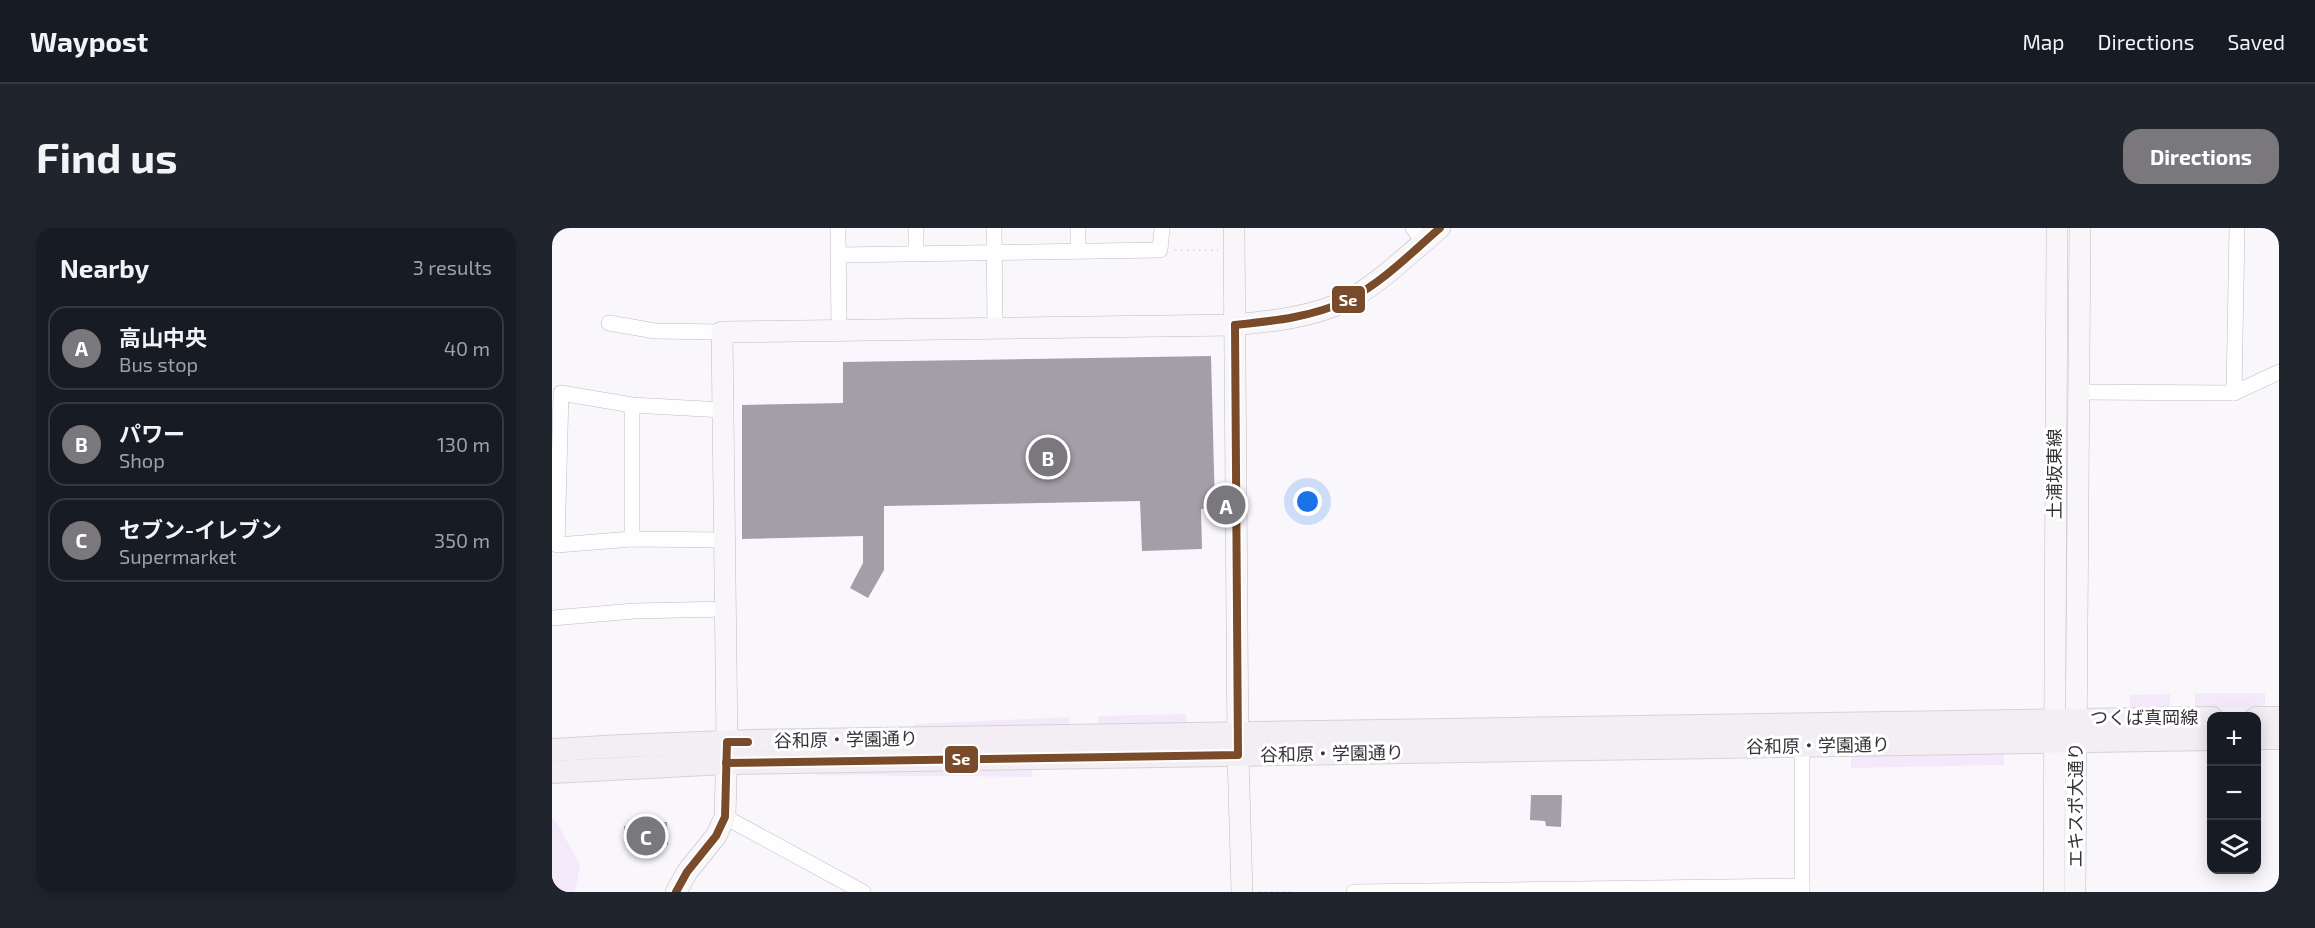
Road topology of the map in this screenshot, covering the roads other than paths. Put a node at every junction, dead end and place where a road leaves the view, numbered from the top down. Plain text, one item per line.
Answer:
1 (838, 228) edge
2 (916, 228) edge
3 (994, 228) edge
4 (1078, 228) edge
5 (1162, 228) edge
6 (1234, 228) edge
7 (1440, 228) edge
8 (2057, 228) edge
9 (2080, 228) edge
10 (2237, 228) edge
11 (1418, 235) edge
12 (1078, 250) junction
13 (994, 252) junction
14 (916, 253) junction
15 (838, 255) junction
16 (609, 323) dead end
17 (1235, 325) junction
18 (995, 327) junction
19 (839, 329) junction
20 (722, 332) junction
21 (2279, 372) edge
22 (2079, 392) junction
23 (2234, 393) junction
24 (632, 405) junction
25 (723, 410) junction
26 (632, 539) junction
27 (725, 540) junction
28 (554, 545) edge
29 (726, 609) junction
30 (552, 618) edge
31 (2207, 718) edge
32 (2261, 718) edge
33 (2279, 718) edge
34 (2065, 730) junction
35 (2261, 738) edge
36 (2279, 738) edge
37 (2207, 739) edge
38 (1238, 744) junction
39 (1802, 746) junction
40 (552, 750) edge
41 (727, 753) junction
42 (552, 772) edge
43 (725, 817) junction
44 (1802, 889) edge
45 (1564, 891) edge
46 (676, 892) edge
47 (864, 892) edge
48 (1242, 892) edge
49 (1354, 892) edge
50 (2054, 892) edge
51 (2075, 892) edge

1 - 15 street
2 - 14 street
3 - 13 street
4 - 12 street
5 - 12 street
6 - 17 street
7 - 11 street
8 - 34 street, 土浦坂東線
9 - 22 street, 土浦坂東線
10 - 23 street
11 - 17 street
12 - 13 street
13 - 14 street
13 - 18 street
14 - 15 street
15 - 19 street
16 - 20 street
17 - 18 street
17 - 38 street
18 - 19 street
19 - 20 street
20 - 25 street
21 - 23 street
22 - 23 street
22 - 34 street, 土浦坂東線
24 - 25 street
24 - 26 street
24 - 28 street
25 - 27 street
26 - 27 street
26 - 28 street
27 - 29 street
29 - 30 street
29 - 41 street
31 - 34 main road, つくば真岡線
32 - 33 main road
34 - 37 main road, つくば真岡線
34 - 38 main road, 谷和原・学園通り
34 - 39 main road, 谷和原・学園通り
34 - 50 street, エキスポ大通り
34 - 51 street, エキスポ大通り
35 - 36 main road
38 - 39 main road, 谷和原・学園通り
38 - 41 main road, 谷和原・学園通り
38 - 48 street
39 - 44 street
40 - 41 main road, 谷和原・学園通り
41 - 42 main road, 谷和原・学園通り
41 - 43 street
43 - 46 street
43 - 47 street
44 - 45 street
45 - 49 street

